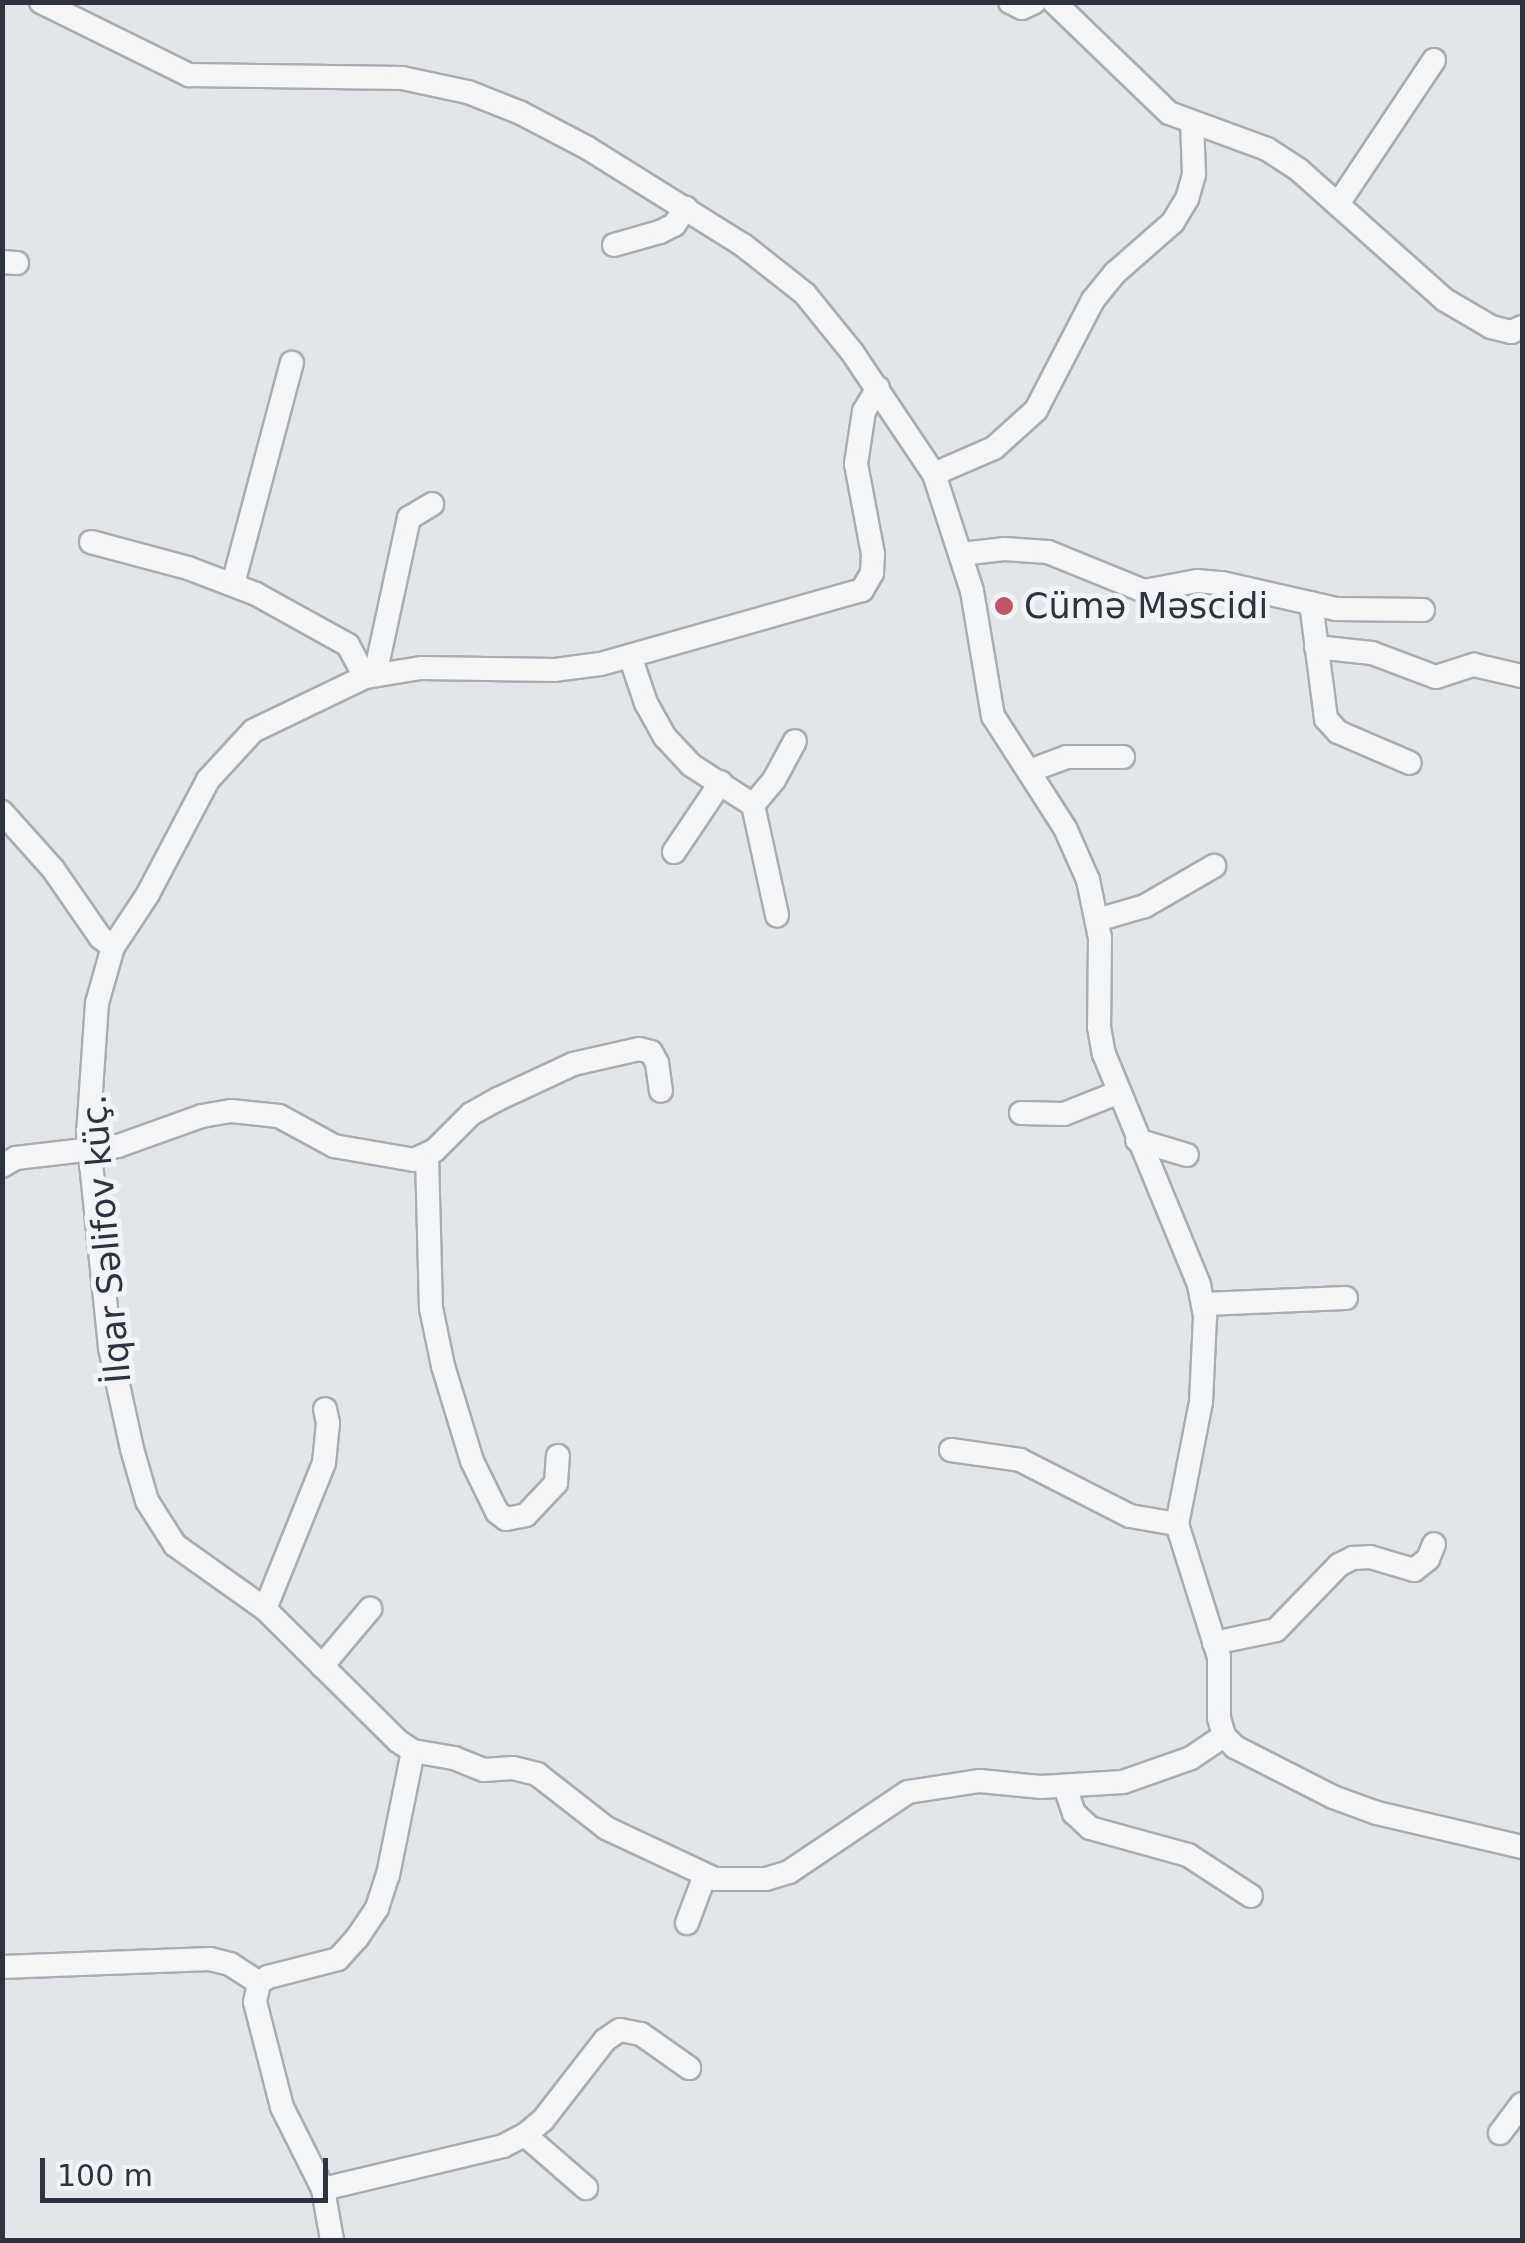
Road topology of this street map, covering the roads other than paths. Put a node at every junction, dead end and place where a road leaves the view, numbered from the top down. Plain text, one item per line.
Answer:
1 (41, 2) edge
2 (1010, 2) edge
3 (1035, 2) edge
4 (1054, 2) edge
5 (1434, 60) dead end
6 (1192, 123) junction
7 (1338, 204) junction
8 (686, 208) junction
9 (614, 244) dead end
10 (1522, 327) edge
11 (292, 363) dead end
12 (878, 388) junction
13 (934, 474) junction
14 (432, 504) dead end
15 (91, 542) dead end
16 (960, 554) junction
17 (234, 584) junction
18 (1312, 603) junction
19 (1423, 610) dead end
20 (1316, 647) junction
21 (630, 656) junction
22 (370, 676) junction
23 (1522, 676) edge
24 (795, 741) dead end
25 (1122, 758) dead end
26 (1410, 762) dead end
27 (1029, 772) junction
28 (720, 782) junction
29 (753, 805) junction
30 (2, 812) edge
31 (674, 852) dead end
32 (1214, 866) dead end
33 (777, 915) dead end
34 (1097, 920) junction
35 (113, 947) junction
36 (661, 1091) dead end
37 (1116, 1093) junction
38 (1022, 1113) dead end
39 (1137, 1140) junction
40 (90, 1150) junction
41 (7, 1155) edge
42 (1187, 1155) dead end
43 (427, 1156) junction
44 (1346, 1298) dead end
45 (1204, 1304) junction
46 (325, 1409) dead end
47 (952, 1450) dead end
48 (558, 1456) dead end
49 (1177, 1524) junction
50 (1434, 1544) dead end
51 (265, 1609) junction
52 (370, 1609) dead end
53 (1214, 1642) junction
54 (322, 1666) junction
55 (1224, 1736) junction
56 (412, 1751) junction
57 (1065, 1787) junction
58 (1522, 1847) edge
59 (705, 1875) junction
60 (1251, 1896) dead end
61 (687, 1923) dead end
62 (2, 1967) edge
63 (259, 1983) junction
64 (689, 2068) dead end
65 (1522, 2104) edge
66 (1500, 2134) dead end
67 (525, 2136) junction
68 (586, 2188) dead end
69 (324, 2189) junction
70 (325, 2238) edge

1 - 8 street
2 - 3 street
4 - 6 street
5 - 7 street
6 - 7 street
6 - 13 street
7 - 10 street
8 - 9 street
8 - 12 street
11 - 17 street
12 - 13 street
12 - 21 street, İlqar Səlifov küç.
13 - 16 street
14 - 22 street
15 - 17 street
16 - 18 street
16 - 27 street
17 - 22 street
18 - 19 street
18 - 20 street
20 - 23 street
20 - 26 street
21 - 22 street, İlqar Səlifov küç.
21 - 28 street
22 - 35 street, İlqar Səlifov küç.
24 - 29 street
25 - 27 street
27 - 34 street
28 - 29 street
28 - 31 street
29 - 33 street
30 - 35 street
32 - 34 street
34 - 37 street
35 - 40 street, İlqar Səlifov küç.
36 - 43 street
37 - 38 street
37 - 39 street
39 - 42 street
39 - 45 street
40 - 41 street
40 - 43 street
40 - 51 street, İlqar Səlifov küç.
43 - 48 street
44 - 45 street
45 - 49 street
46 - 51 street
47 - 49 street
49 - 53 street
50 - 53 street
51 - 54 street, İlqar Səlifov küç.
52 - 54 street
53 - 55 street
54 - 56 street, İlqar Səlifov küç.
55 - 57 street, İlqar Səlifov küç.
55 - 58 street
56 - 59 street, İlqar Səlifov küç.
56 - 63 street
57 - 59 street, İlqar Səlifov küç.
57 - 60 street
59 - 61 street
62 - 63 street
63 - 69 street
64 - 67 street
65 - 66 street
67 - 68 street
67 - 69 street
69 - 70 street

